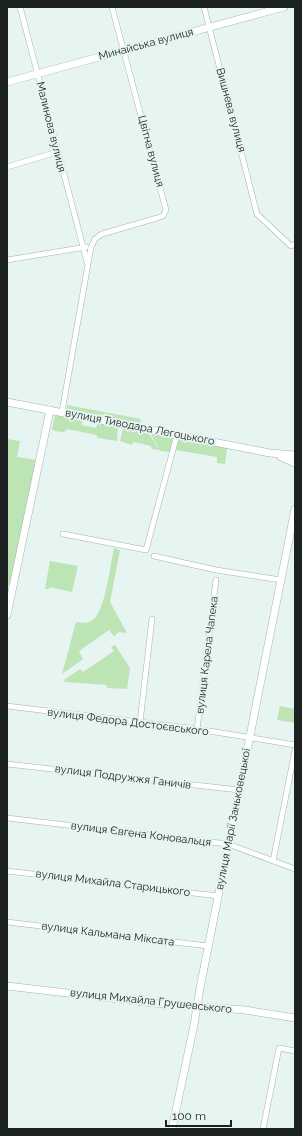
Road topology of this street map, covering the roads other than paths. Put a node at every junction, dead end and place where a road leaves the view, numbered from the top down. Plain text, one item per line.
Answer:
1 (20, 7) edge
2 (112, 7) edge
3 (204, 7) edge
4 (284, 7) edge
5 (210, 27) junction
6 (123, 51) junction
7 (38, 73) junction
8 (7, 82) edge
9 (58, 152) junction
10 (7, 167) edge
11 (295, 244) edge
12 (83, 246) junction
13 (91, 247) junction
14 (7, 260) edge
15 (88, 265) junction
16 (7, 402) edge
17 (50, 410) junction
18 (62, 412) junction
19 (177, 435) junction
20 (272, 453) junction
21 (295, 455) edge
22 (295, 463) edge
23 (295, 508) edge
24 (63, 534) dead end
25 (154, 556) dead end
26 (216, 580) dead end
27 (281, 580) junction
28 (7, 612) edge
29 (152, 619) dead end
30 (7, 706) edge
31 (140, 722) junction
32 (197, 730) junction
33 (250, 737) junction
34 (295, 745) edge
35 (295, 750) edge
36 (7, 764) edge
37 (239, 790) junction
38 (7, 818) edge
39 (228, 844) junction
40 (273, 860) junction
41 (295, 869) edge
42 (7, 871) edge
43 (218, 896) junction
44 (7, 922) edge
45 (208, 946) junction
46 (7, 986) edge
47 (197, 1006) junction
48 (295, 1018) edge
49 (295, 1051) edge
50 (172, 1129) edge
51 (263, 1129) edge

1 - 7 street, Малинова вулиця
2 - 6 street, Цвітна вулиця
3 - 5 street, Вишнева вулиця
4 - 5 street, Минайська вулиця
5 - 6 street, Минайська вулиця
5 - 11 street, Вишнева вулиця
6 - 7 street, Минайська вулиця
6 - 13 street, Цвітна вулиця
7 - 8 street, Минайська вулиця
7 - 9 street, Малинова вулиця
9 - 10 street
9 - 12 street, Малинова вулиця
12 - 13 street
12 - 14 street
12 - 15 street, Малинова вулиця
13 - 15 street
15 - 18 street
16 - 17 street, вулиця Тиводара Легоцького
17 - 18 street, вулиця Тиводара Легоцького
17 - 28 street
18 - 19 street, вулиця Тиводара Легоцького
19 - 20 street, вулиця Тиводара Легоцького
19 - 24 street
20 - 21 street, вулиця Тиводара Легоцького
20 - 22 street, вулиця Тиводара Легоцького
23 - 27 street, вулиця Марії Заньковецької
25 - 27 street
26 - 32 street, вулиця Карела Чапека
27 - 33 street, вулиця Марії Заньковецької
29 - 31 street
30 - 31 street, вулиця Федора Достоєвського
31 - 32 street, вулиця Федора Достоєвського
32 - 33 street, вулиця Федора Достоєвського
33 - 34 street, вулиця Федора Достоєвського
33 - 37 street, вулиця Марії Заньковецької
35 - 40 street
36 - 37 street, вулиця Подружжя Ганичів
37 - 39 street, вулиця Марії Заньковецької
38 - 39 street, вулиця Євгена Коновальця
39 - 40 street, вулиця Євгена Коновальця
39 - 43 street, вулиця Марії Заньковецької
40 - 41 street, вулиця Євгена Коновальця
42 - 43 street, вулиця Михайла Старицького
43 - 45 street, вулиця Марії Заньковецької
44 - 45 street, вулиця Кальмана Міксата
45 - 47 street, вулиця Марії Заньковецької
46 - 47 street, вулиця Михайла Грушевського
47 - 48 street, вулиця Михайла Грушевського
47 - 50 street, вулиця Марії Заньковецької
49 - 51 street

